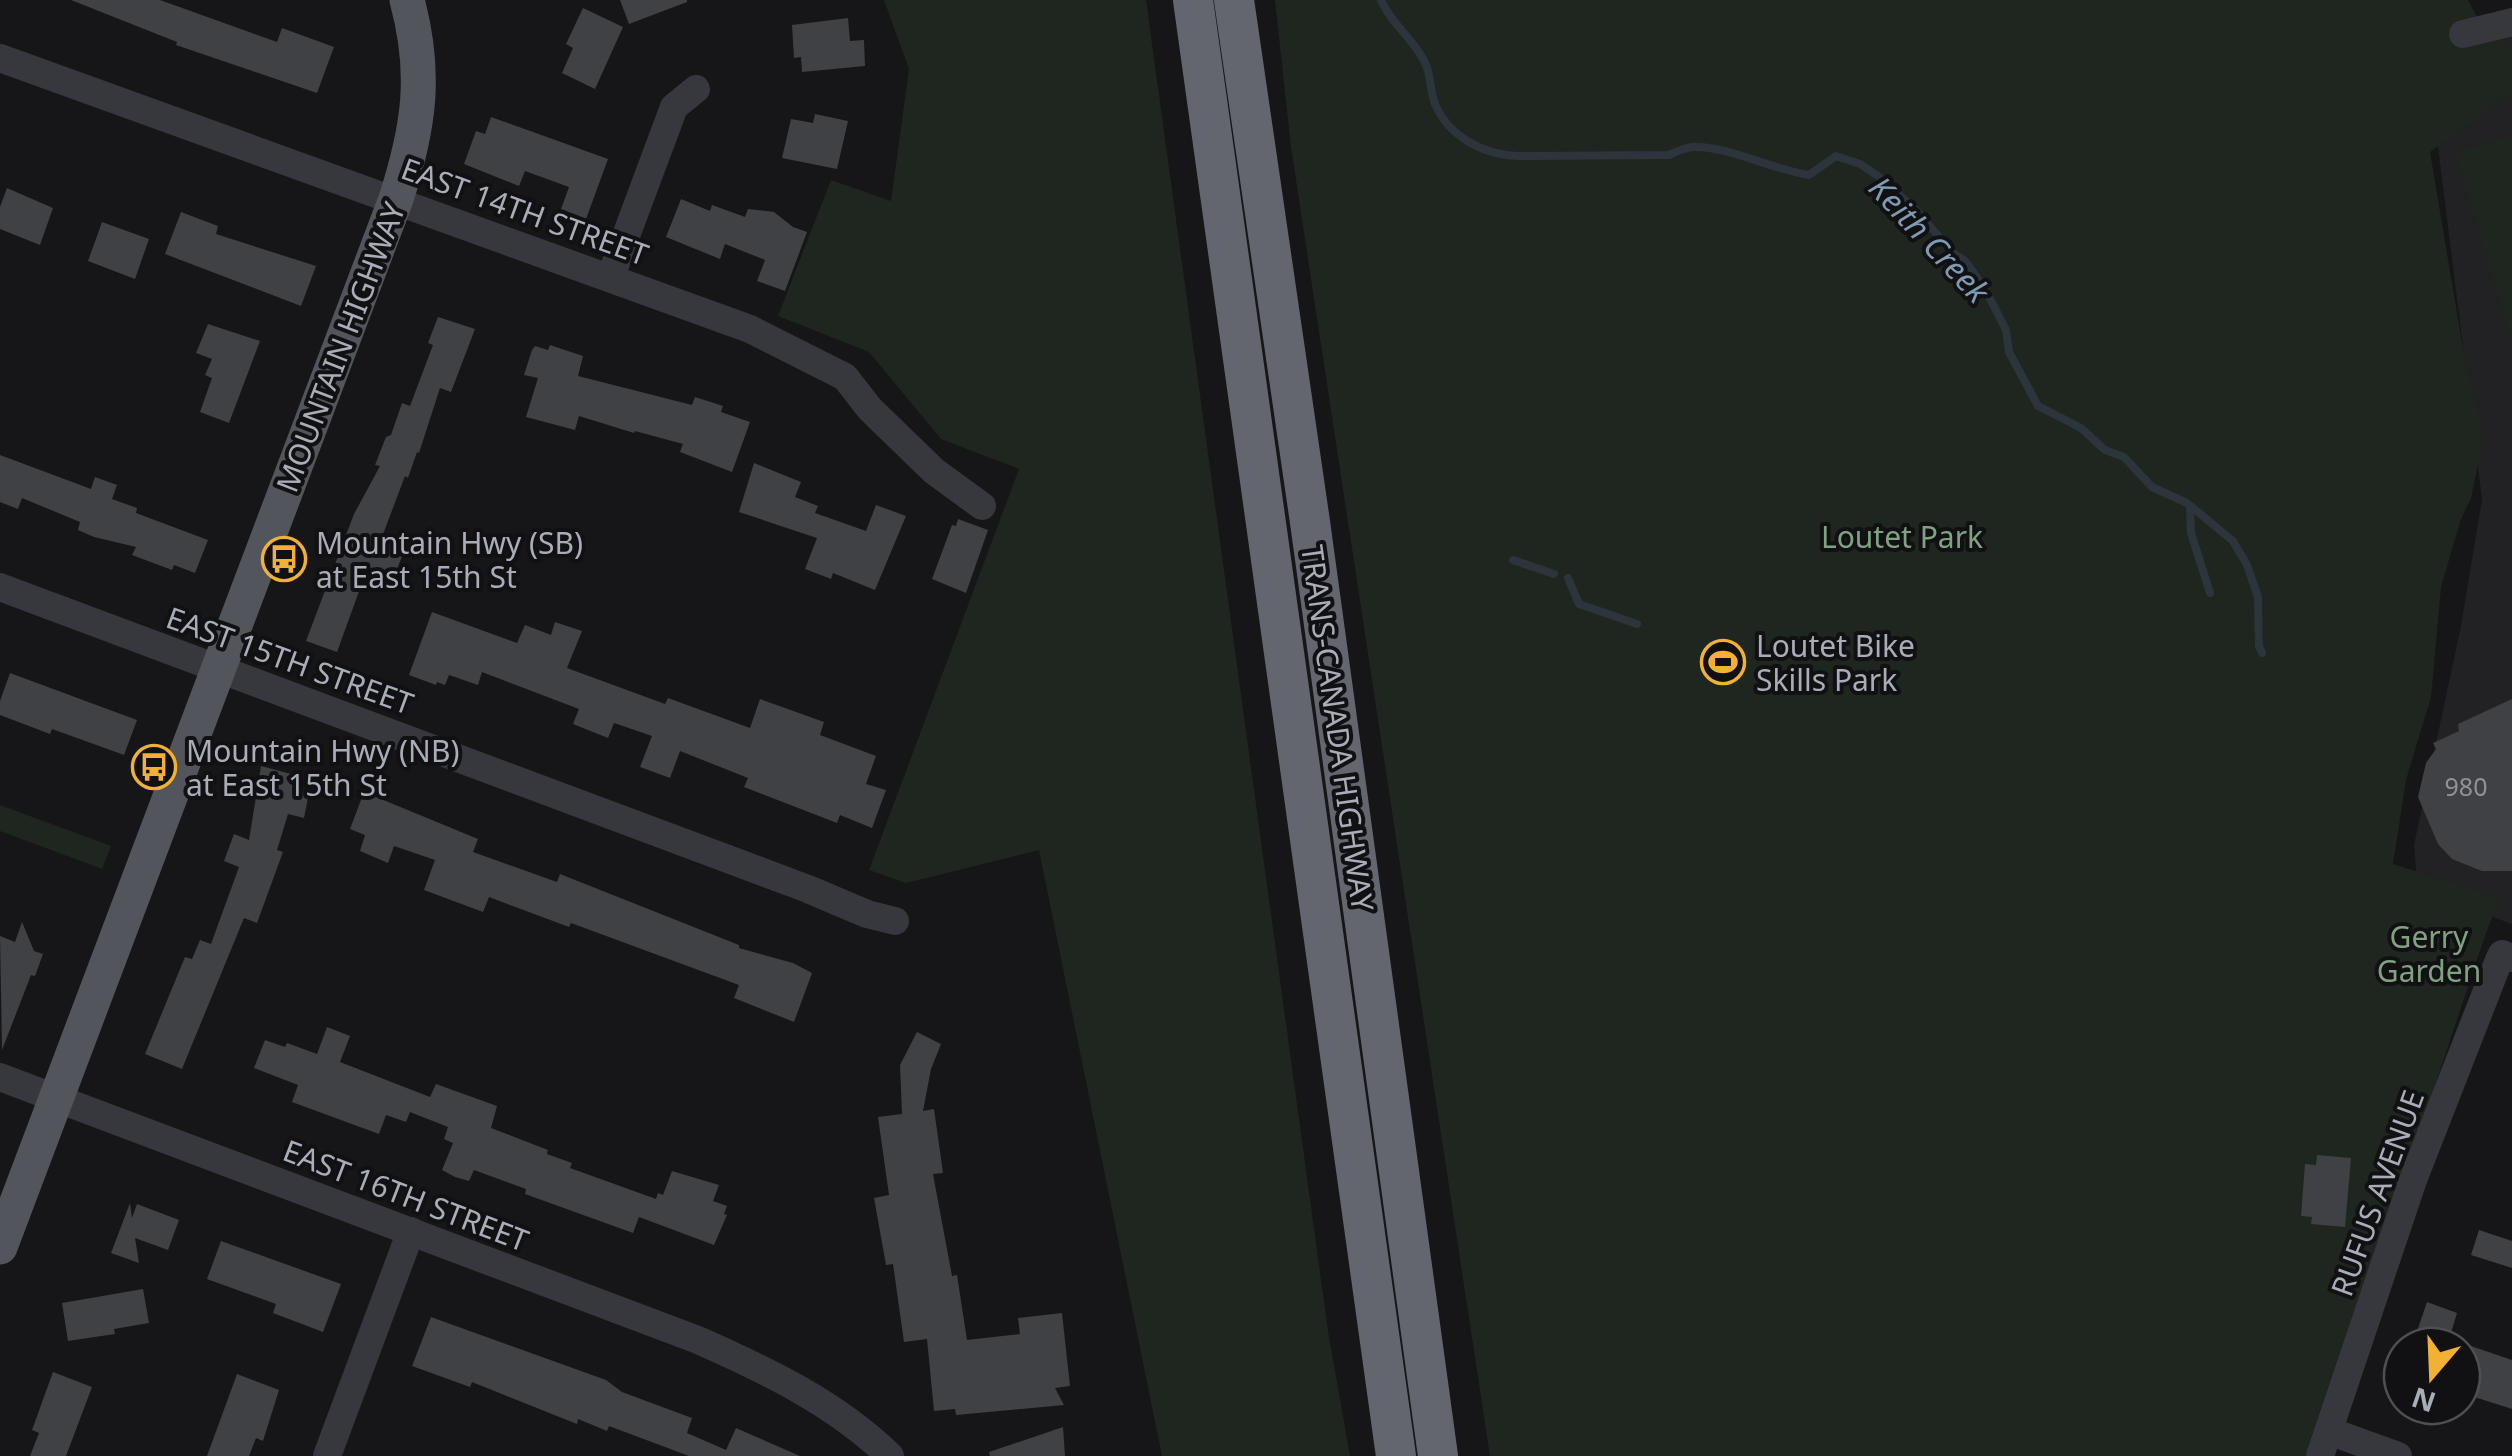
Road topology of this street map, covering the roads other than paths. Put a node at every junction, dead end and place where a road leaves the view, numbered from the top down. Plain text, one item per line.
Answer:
1 (407, 0) edge
2 (1193, 0) edge
3 (1234, 0) edge
4 (1252, 0) edge
5 (2512, 22) edge
6 (2464, 34) dead end
7 (0, 58) edge
8 (696, 88) dead end
9 (1246, 88) junction
10 (396, 198) junction
11 (611, 276) junction
12 (982, 506) dead end
13 (0, 587) edge
14 (219, 670) junction
15 (895, 920) dead end
16 (2507, 956) edge
17 (0, 1078) edge
18 (56, 1098) junction
19 (411, 1231) junction
20 (0, 1247) edge
21 (2324, 1444) edge
22 (327, 1456) edge
23 (890, 1456) edge
24 (1396, 1456) edge
25 (1438, 1456) edge
26 (2398, 1456) edge

1 - 10 main road, MOUNTAIN HIGHWAY
2 - 24 highway, TRANS-CANADA HIGHWAY
3 - 9 highway, TRANS-CANADA HIGHWAY
4 - 9 highway
5 - 6 street
7 - 10 street, EAST 14TH STREET
8 - 11 street
9 - 25 highway, TRANS-CANADA HIGHWAY
10 - 11 street, EAST 14TH STREET
10 - 14 main road, MOUNTAIN HIGHWAY
11 - 12 street, EAST 14TH STREET
13 - 14 street, EAST 15TH STREET
14 - 15 street, EAST 15TH STREET
14 - 18 main road, MOUNTAIN HIGHWAY
16 - 21 street, RUFUS AVENUE
17 - 18 street, EAST 16TH STREET
18 - 19 street, EAST 16TH STREET
18 - 20 main road, MOUNTAIN HIGHWAY
19 - 22 street
19 - 23 street, EAST 16TH STREET
21 - 26 street

